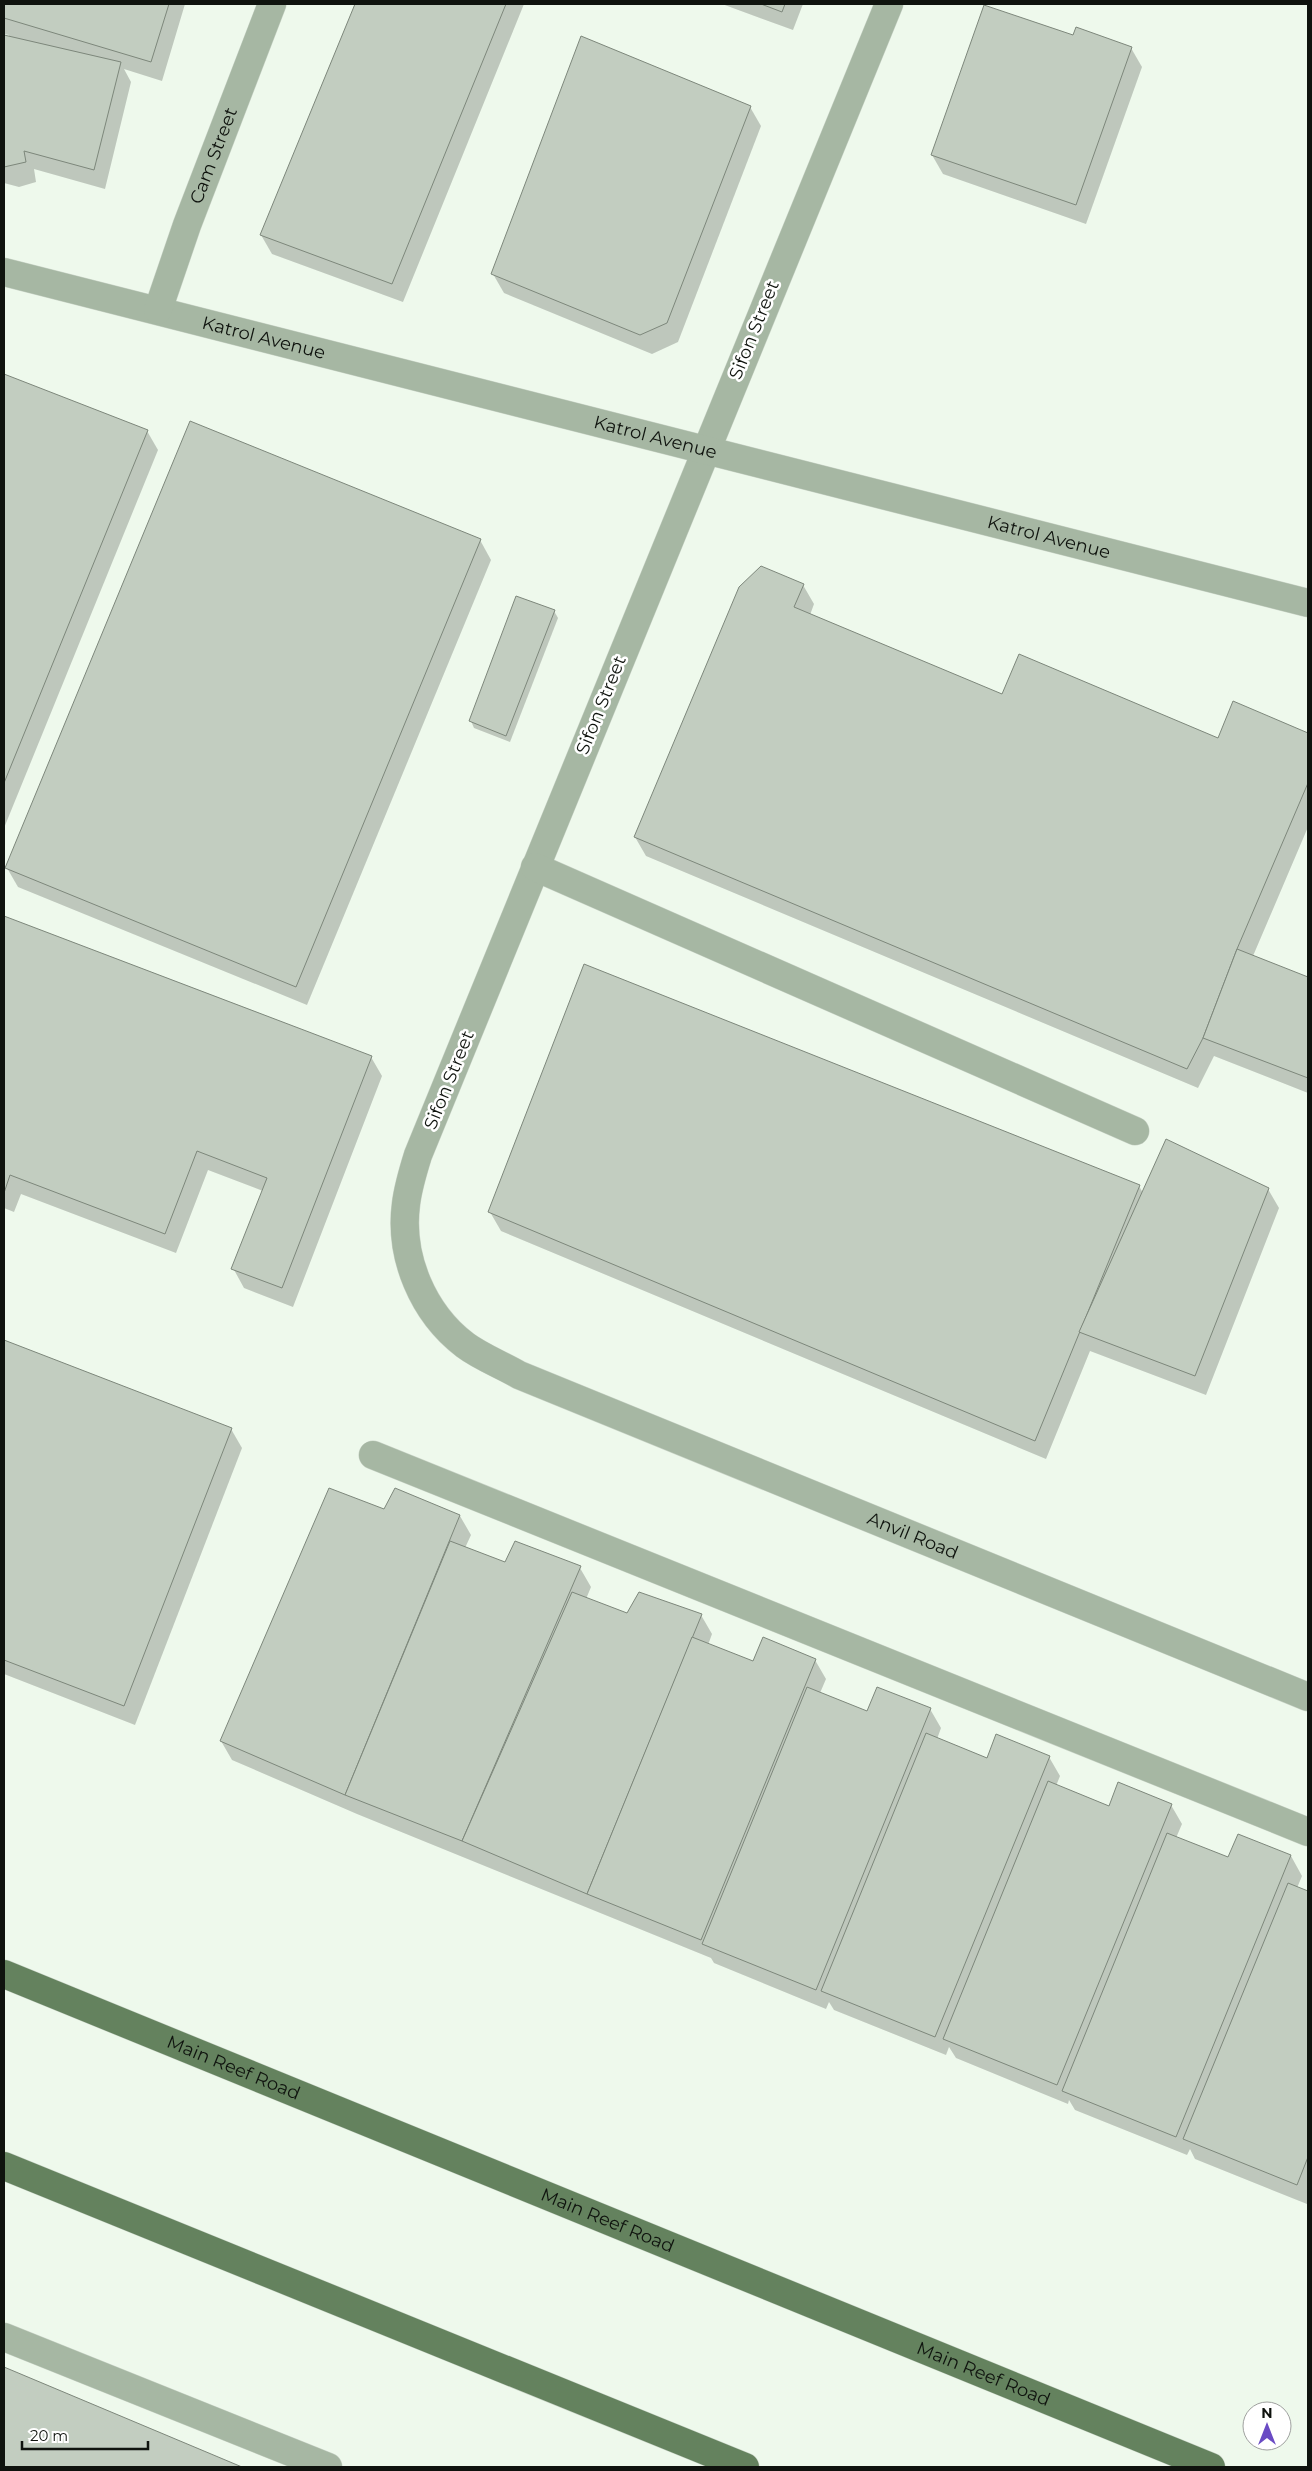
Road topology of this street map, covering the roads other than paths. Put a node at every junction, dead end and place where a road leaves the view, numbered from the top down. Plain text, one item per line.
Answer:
1 (272, 4) edge
2 (889, 4) edge
3 (4, 272) edge
4 (158, 310) junction
5 (705, 450) junction
6 (1308, 603) edge
7 (535, 867) junction
8 (1135, 1131) dead end
9 (519, 1375) joint
10 (373, 1455) dead end
11 (1308, 1697) edge
12 (1308, 1832) edge
13 (4, 1974) edge
14 (4, 2166) edge
15 (4, 2337) edge
16 (328, 2467) edge
17 (745, 2467) edge
18 (1211, 2467) edge

1 - 4 street, Cam Street
2 - 5 street, Sifon Street
3 - 4 street, Katrol Avenue
4 - 5 street, Katrol Avenue
5 - 6 street, Katrol Avenue
5 - 7 street, Sifon Street
7 - 8 street
7 - 9 street, Sifon Street
9 - 11 street, Anvil Road
10 - 12 street
13 - 18 main road, Main Reef Road
14 - 17 main road
15 - 16 street

